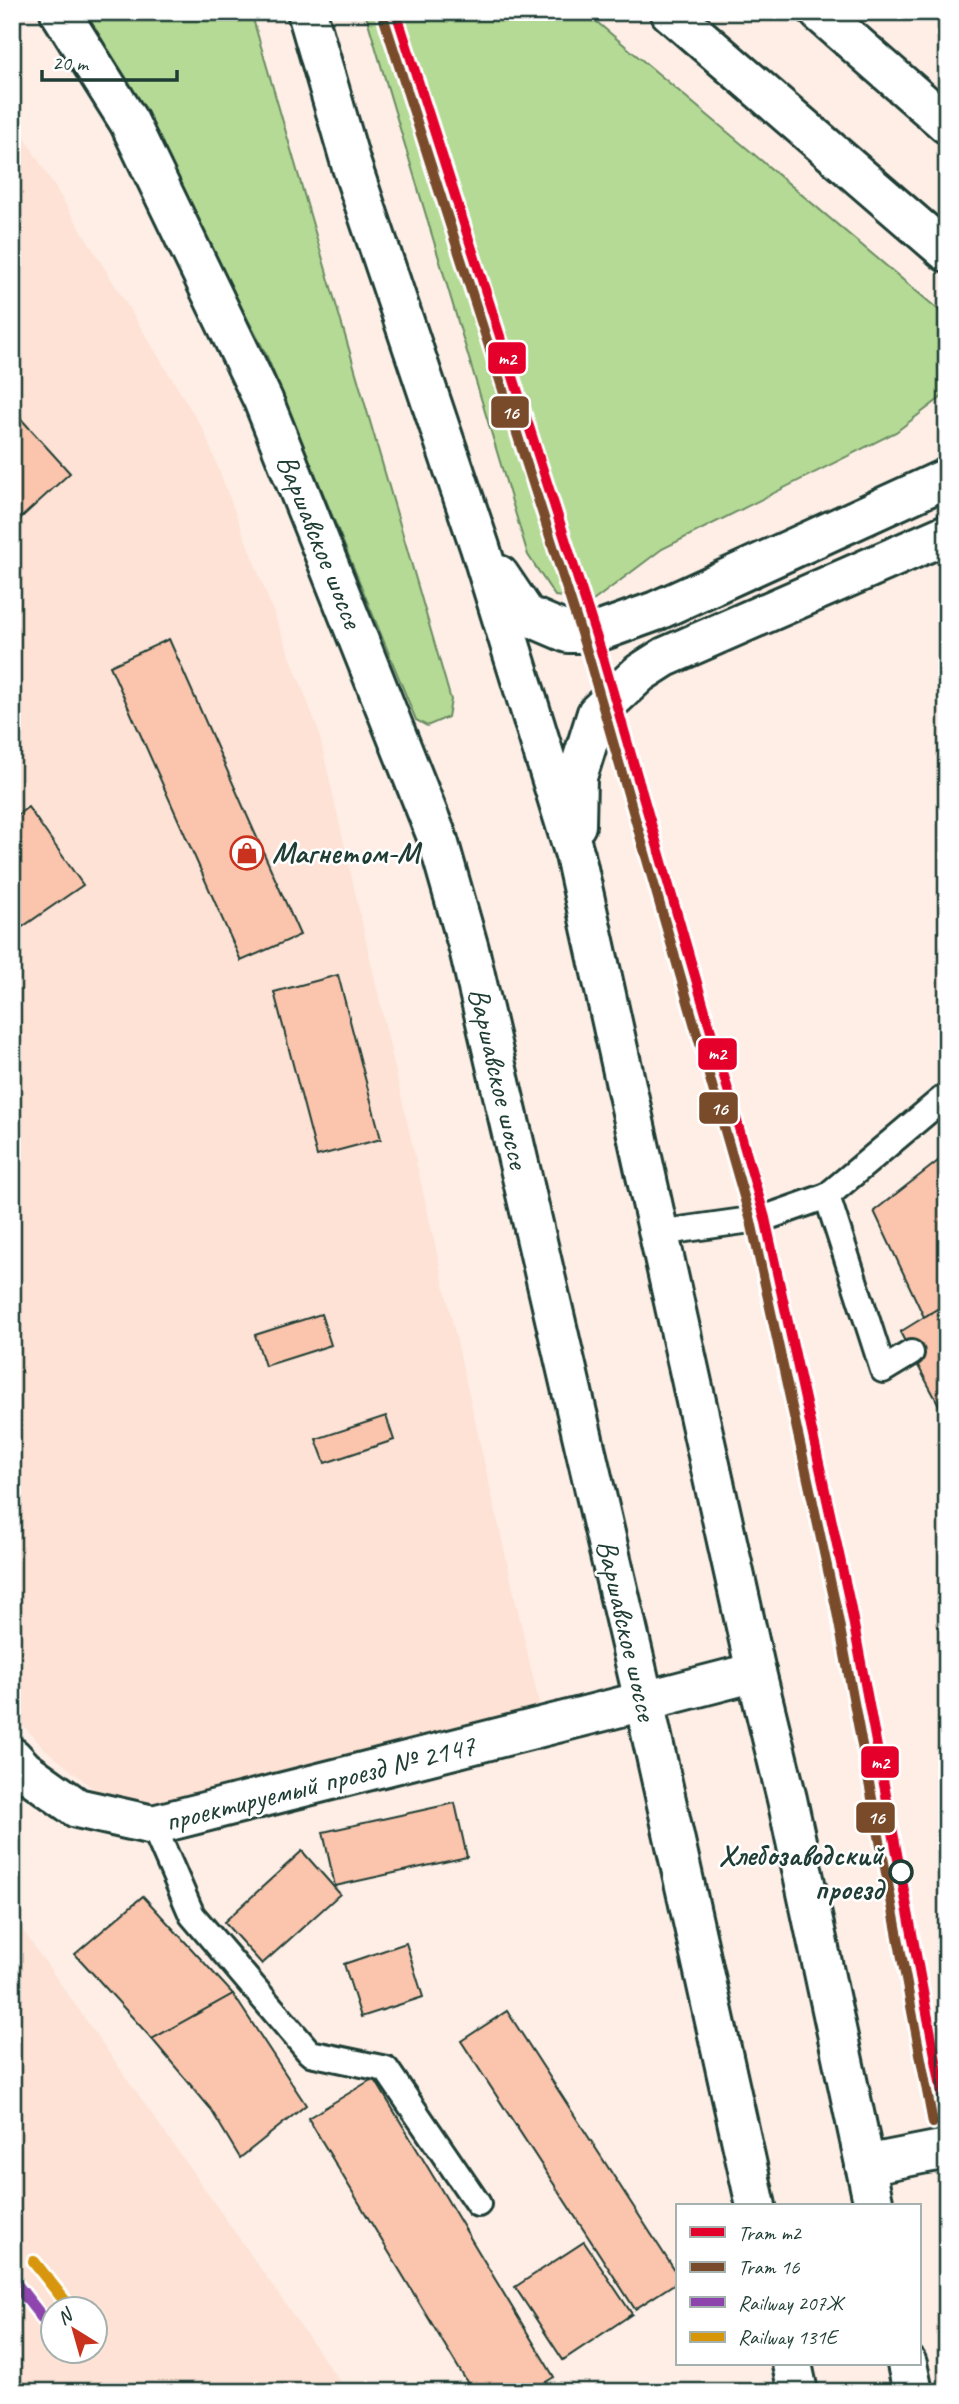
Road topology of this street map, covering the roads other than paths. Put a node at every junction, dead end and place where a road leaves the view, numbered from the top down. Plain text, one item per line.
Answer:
1 (60, 12) edge
2 (307, 12) edge
3 (670, 12) edge
4 (819, 12) edge
5 (947, 124) edge
6 (947, 252) edge
7 (947, 478) edge
8 (947, 534) edge
9 (480, 547) junction
10 (575, 855) junction
11 (947, 1094) edge
12 (827, 1196) junction
13 (658, 1233) junction
14 (911, 1353) dead end
15 (756, 1672) junction
16 (644, 1701) junction
17 (12, 1757) edge
18 (153, 1825) junction
19 (947, 2150) edge
20 (865, 2165) junction
21 (478, 2204) dead end
22 (757, 2204) edge
23 (874, 2204) edge
24 (792, 2366) edge
25 (907, 2366) edge
26 (798, 2392) edge
27 (913, 2392) edge

1 - 16 main road, Варшавское шоссе
2 - 9 main road
3 - 6 main road
4 - 5 main road
7 - 9 main road
8 - 10 main road
9 - 10 main road
10 - 13 main road
11 - 12 lane
12 - 13 lane
12 - 14 lane
13 - 15 main road
15 - 16 main road, проектируемый проезд № 2147
15 - 20 main road
16 - 18 main road, проектируемый проезд № 2147
16 - 22 main road, Варшавское шоссе
17 - 18 main road, проектируемый проезд № 2147
18 - 21 lane
19 - 20 main road
20 - 23 main road
24 - 26 main road
25 - 27 main road

